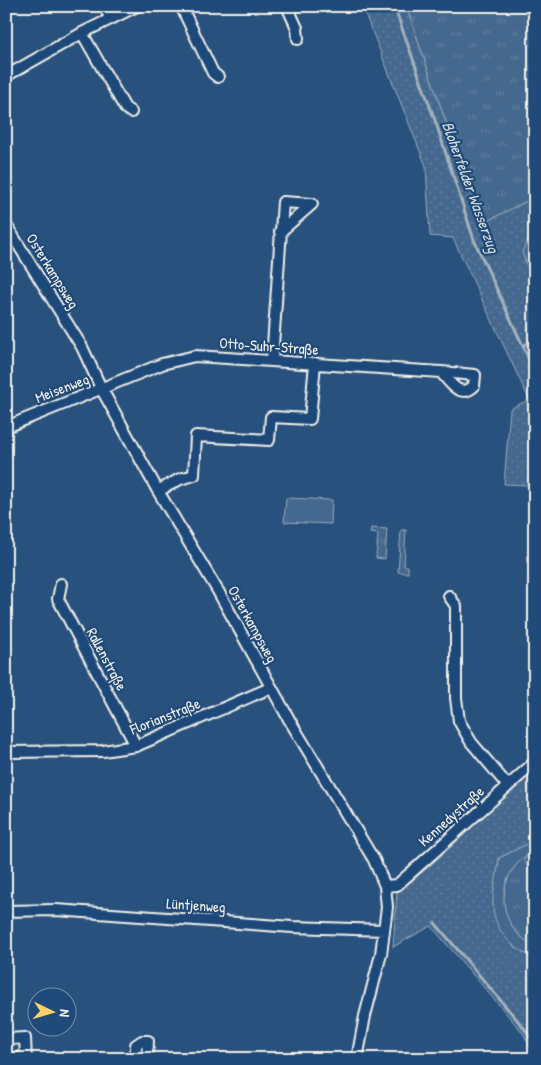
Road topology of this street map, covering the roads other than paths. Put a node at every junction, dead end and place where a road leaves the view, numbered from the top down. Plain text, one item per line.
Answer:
1 (104, 6) edge
2 (137, 6) edge
3 (181, 6) edge
4 (287, 6) edge
5 (110, 18) junction
6 (82, 33) junction
7 (298, 39) dead end
8 (6, 76) edge
9 (218, 77) dead end
10 (132, 112) dead end
11 (6, 225) edge
12 (280, 232) dead end
13 (272, 360) junction
14 (315, 363) junction
15 (441, 372) dead end
16 (101, 388) junction
17 (6, 426) edge
18 (158, 491) junction
19 (61, 584) dead end
20 (449, 596) dead end
21 (270, 688) junction
22 (136, 746) junction
23 (6, 752) edge
24 (535, 762) edge
25 (508, 786) junction
26 (385, 886) junction
27 (6, 911) edge
28 (384, 930) junction
29 (6, 1039) edge
30 (6, 1058) edge
31 (26, 1058) edge
32 (136, 1059) edge
33 (147, 1059) edge
34 (357, 1059) edge

1 - 5 street
2 - 5 street
3 - 9 street
4 - 7 street
5 - 6 street
6 - 8 street
6 - 10 street
11 - 16 street, Osterkampsweg
12 - 13 street
13 - 14 street, Otto-Suhr-Straße
13 - 16 street, Otto-Suhr-Straße
14 - 15 street, Otto-Suhr-Straße
14 - 18 street
16 - 17 street, Meisenweg
16 - 18 street, Osterkampsweg
18 - 21 street, Osterkampsweg
19 - 22 street, Rallenstraße
20 - 25 street
21 - 22 street, Florianstraße
21 - 26 street, Osterkampsweg
22 - 23 street, Florianstraße
24 - 25 street, Kennedystraße
25 - 26 street, Kennedystraße
26 - 28 street, Osterkampsweg
27 - 28 street, Lüntjenweg
28 - 34 street, Osterkampsweg
29 - 31 street
30 - 31 street
32 - 33 street

